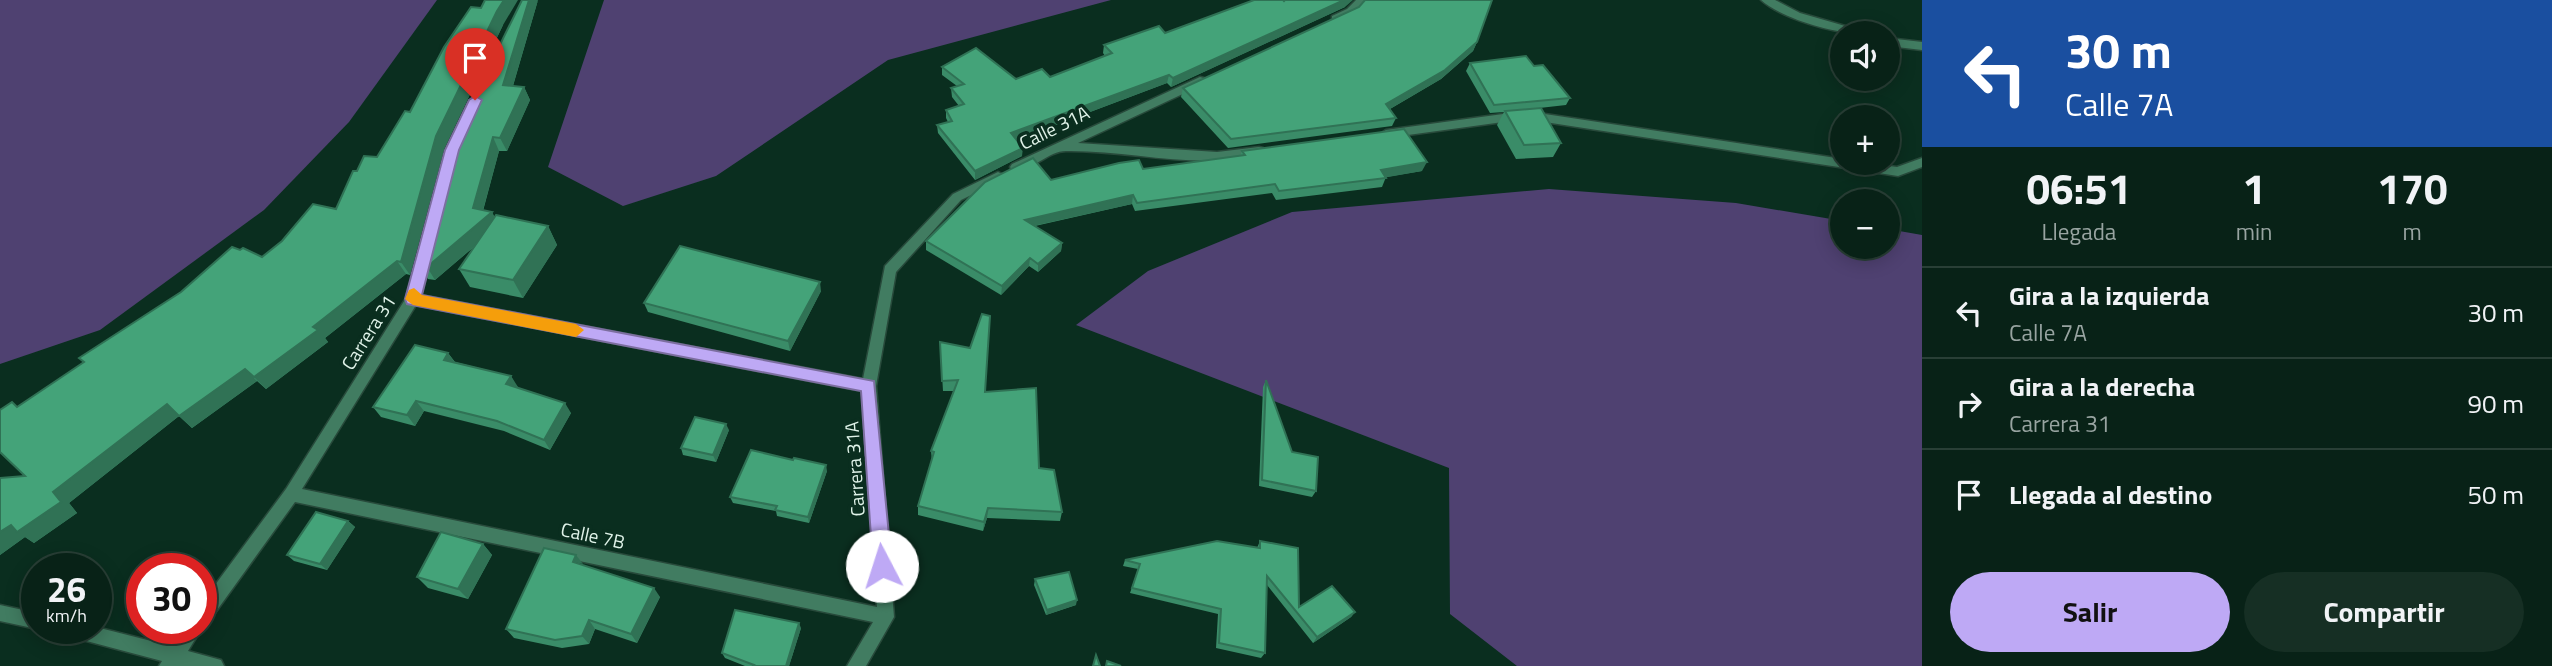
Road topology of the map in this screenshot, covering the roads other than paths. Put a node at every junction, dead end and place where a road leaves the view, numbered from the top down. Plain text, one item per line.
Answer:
1 (1362, 0) edge
2 (1766, 0) edge
3 (1327, 23) edge
4 (1830, 25) edge
5 (1900, 43) edge
6 (1922, 46) edge
7 (1217, 73) edge
8 (1378, 135) edge
9 (1058, 146) junction
10 (1270, 149) edge
11 (1922, 162) edge
12 (429, 237) edge
13 (413, 299) junction
14 (869, 386) junction
15 (291, 494) junction
16 (217, 596) edge
17 (0, 613) edge
18 (886, 617) junction
19 (21, 618) edge
20 (112, 642) edge
21 (183, 644) edge
22 (172, 660) edge
23 (215, 666) edge
24 (856, 666) edge

1 - 3 street
2 - 4 street
5 - 6 street
7 - 9 street, Calle 31A
8 - 11 street
9 - 10 street
9 - 14 street, Calle 31A
12 - 13 street, Carrera 31
13 - 14 street
13 - 15 street, Carrera 31
14 - 18 street, Carrera 31A
15 - 16 street, Carrera 31
15 - 18 street, Calle 7B
17 - 19 street
18 - 24 street
20 - 22 street
21 - 22 street
22 - 23 street

